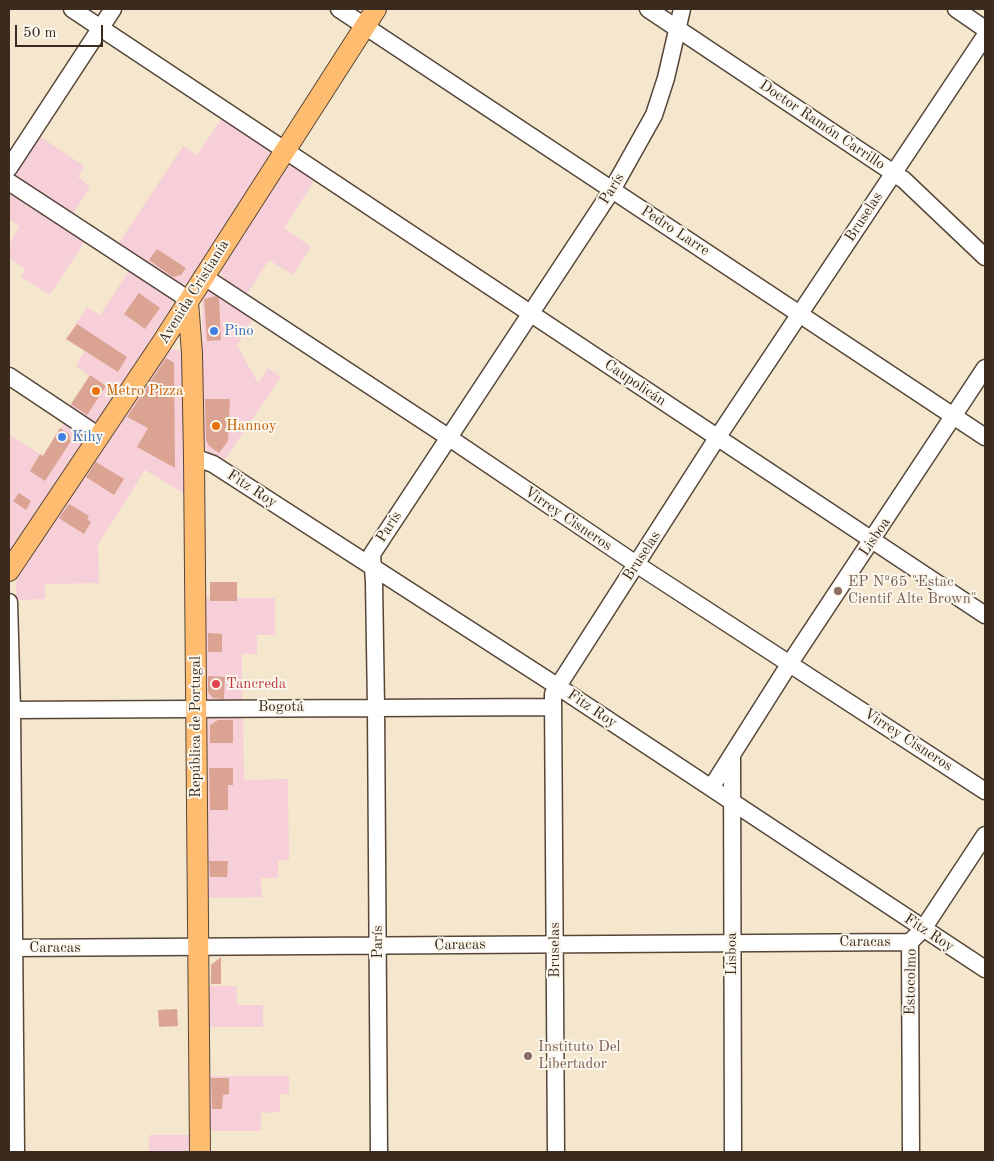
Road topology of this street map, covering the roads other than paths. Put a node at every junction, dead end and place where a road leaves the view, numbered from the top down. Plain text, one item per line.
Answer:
1 (72, 9) edge
2 (113, 9) edge
3 (339, 9) edge
4 (376, 9) edge
5 (648, 9) edge
6 (682, 9) edge
7 (956, 9) edge
8 (365, 26) junction
9 (101, 28) junction
10 (676, 28) junction
11 (985, 28) edge
12 (985, 36) edge
13 (285, 150) junction
14 (9, 168) edge
15 (894, 173) junction
16 (9, 182) edge
17 (612, 190) junction
18 (985, 257) edge
19 (204, 276) junction
20 (188, 302) junction
21 (530, 313) junction
22 (801, 313) junction
23 (985, 368) edge
24 (9, 376) edge
25 (954, 416) junction
26 (100, 436) junction
27 (448, 437) junction
28 (985, 437) edge
29 (717, 438) junction
30 (194, 457) junction
31 (873, 540) junction
32 (636, 564) junction
33 (373, 566) junction
34 (9, 571) edge
35 (9, 602) edge
36 (985, 615) edge
37 (790, 663) junction
38 (557, 686) junction
39 (376, 707) junction
40 (552, 707) junction
41 (195, 708) junction
42 (10, 710) edge
43 (732, 755) junction
44 (711, 788) junction
45 (985, 791) edge
46 (731, 801) junction
47 (985, 835) edge
48 (923, 929) junction
49 (910, 942) junction
50 (731, 943) junction
51 (556, 944) junction
52 (197, 946) junction
53 (378, 946) junction
54 (12, 948) edge
55 (985, 969) edge
56 (16, 1152) edge
57 (200, 1152) edge
58 (379, 1152) edge
59 (556, 1152) edge
60 (733, 1152) edge
61 (910, 1152) edge

1 - 9 street, Caupolicán
2 - 9 street
3 - 8 street, Pedro Larre
4 - 8 main road, Avenida Cristianía
5 - 10 street, Doctor Ramón Carrillo
6 - 10 street, París
7 - 11 street
8 - 13 main road, Avenida Cristianía
8 - 17 street, Pedro Larre
9 - 13 street, Caupolicán
9 - 14 street
10 - 15 street, Doctor Ramón Carrillo
10 - 17 street, París
12 - 15 street, Bruselas
13 - 19 main road, Avenida Cristianía
13 - 21 street, Caupolicán
15 - 18 street, Doctor Ramón Carrillo
15 - 22 street, Bruselas
16 - 20 street
17 - 21 street, París
17 - 22 street, Pedro Larre
19 - 20 main road, Avenida Cristianía
19 - 27 street, Virrey Cisneros
20 - 26 main road, Avenida Cristianía
20 - 30 main road, República de Portugal
21 - 27 street, París
21 - 29 street, Caupolicán
22 - 25 street, Pedro Larre
22 - 29 street, Bruselas
23 - 25 street, Lisboa
24 - 26 street
25 - 28 street, Pedro Larre
25 - 31 street, Lisboa
26 - 34 main road, Avenida Cristianía
27 - 32 street, Virrey Cisneros
27 - 33 street, París
29 - 31 street, Caupolicán
29 - 32 street, Bruselas
30 - 33 street, Fitz Roy
30 - 41 main road, República de Portugal
31 - 36 street, Caupolicán
31 - 37 street, Lisboa
32 - 37 street, Virrey Cisneros
32 - 38 street, Bruselas
33 - 38 street, Fitz Roy
33 - 39 street, París
35 - 42 street
37 - 43 street, Lisboa
37 - 45 street, Virrey Cisneros
38 - 40 street, Bruselas
38 - 44 street, Fitz Roy
39 - 40 street, Bogotá
39 - 41 street, Bogotá
39 - 53 street, París
40 - 51 street, Bruselas
41 - 42 street, Bogotá
41 - 52 main road, República de Portugal
42 - 54 street
43 - 44 street, Lisboa
43 - 46 street, Lisboa
44 - 46 street, Fitz Roy
46 - 48 street, Fitz Roy
46 - 50 street, Lisboa
47 - 48 street, Estocolmo
48 - 49 street, Estocolmo
48 - 55 street, Fitz Roy
49 - 50 street, Caracas
49 - 61 street, Estocolmo
50 - 51 street, Caracas
50 - 60 street, Lisboa
51 - 53 street, Caracas
51 - 59 street, Bruselas
52 - 53 street, Caracas
52 - 54 street, Caracas
52 - 57 main road, República de Portugal
53 - 58 street, París
54 - 56 street

